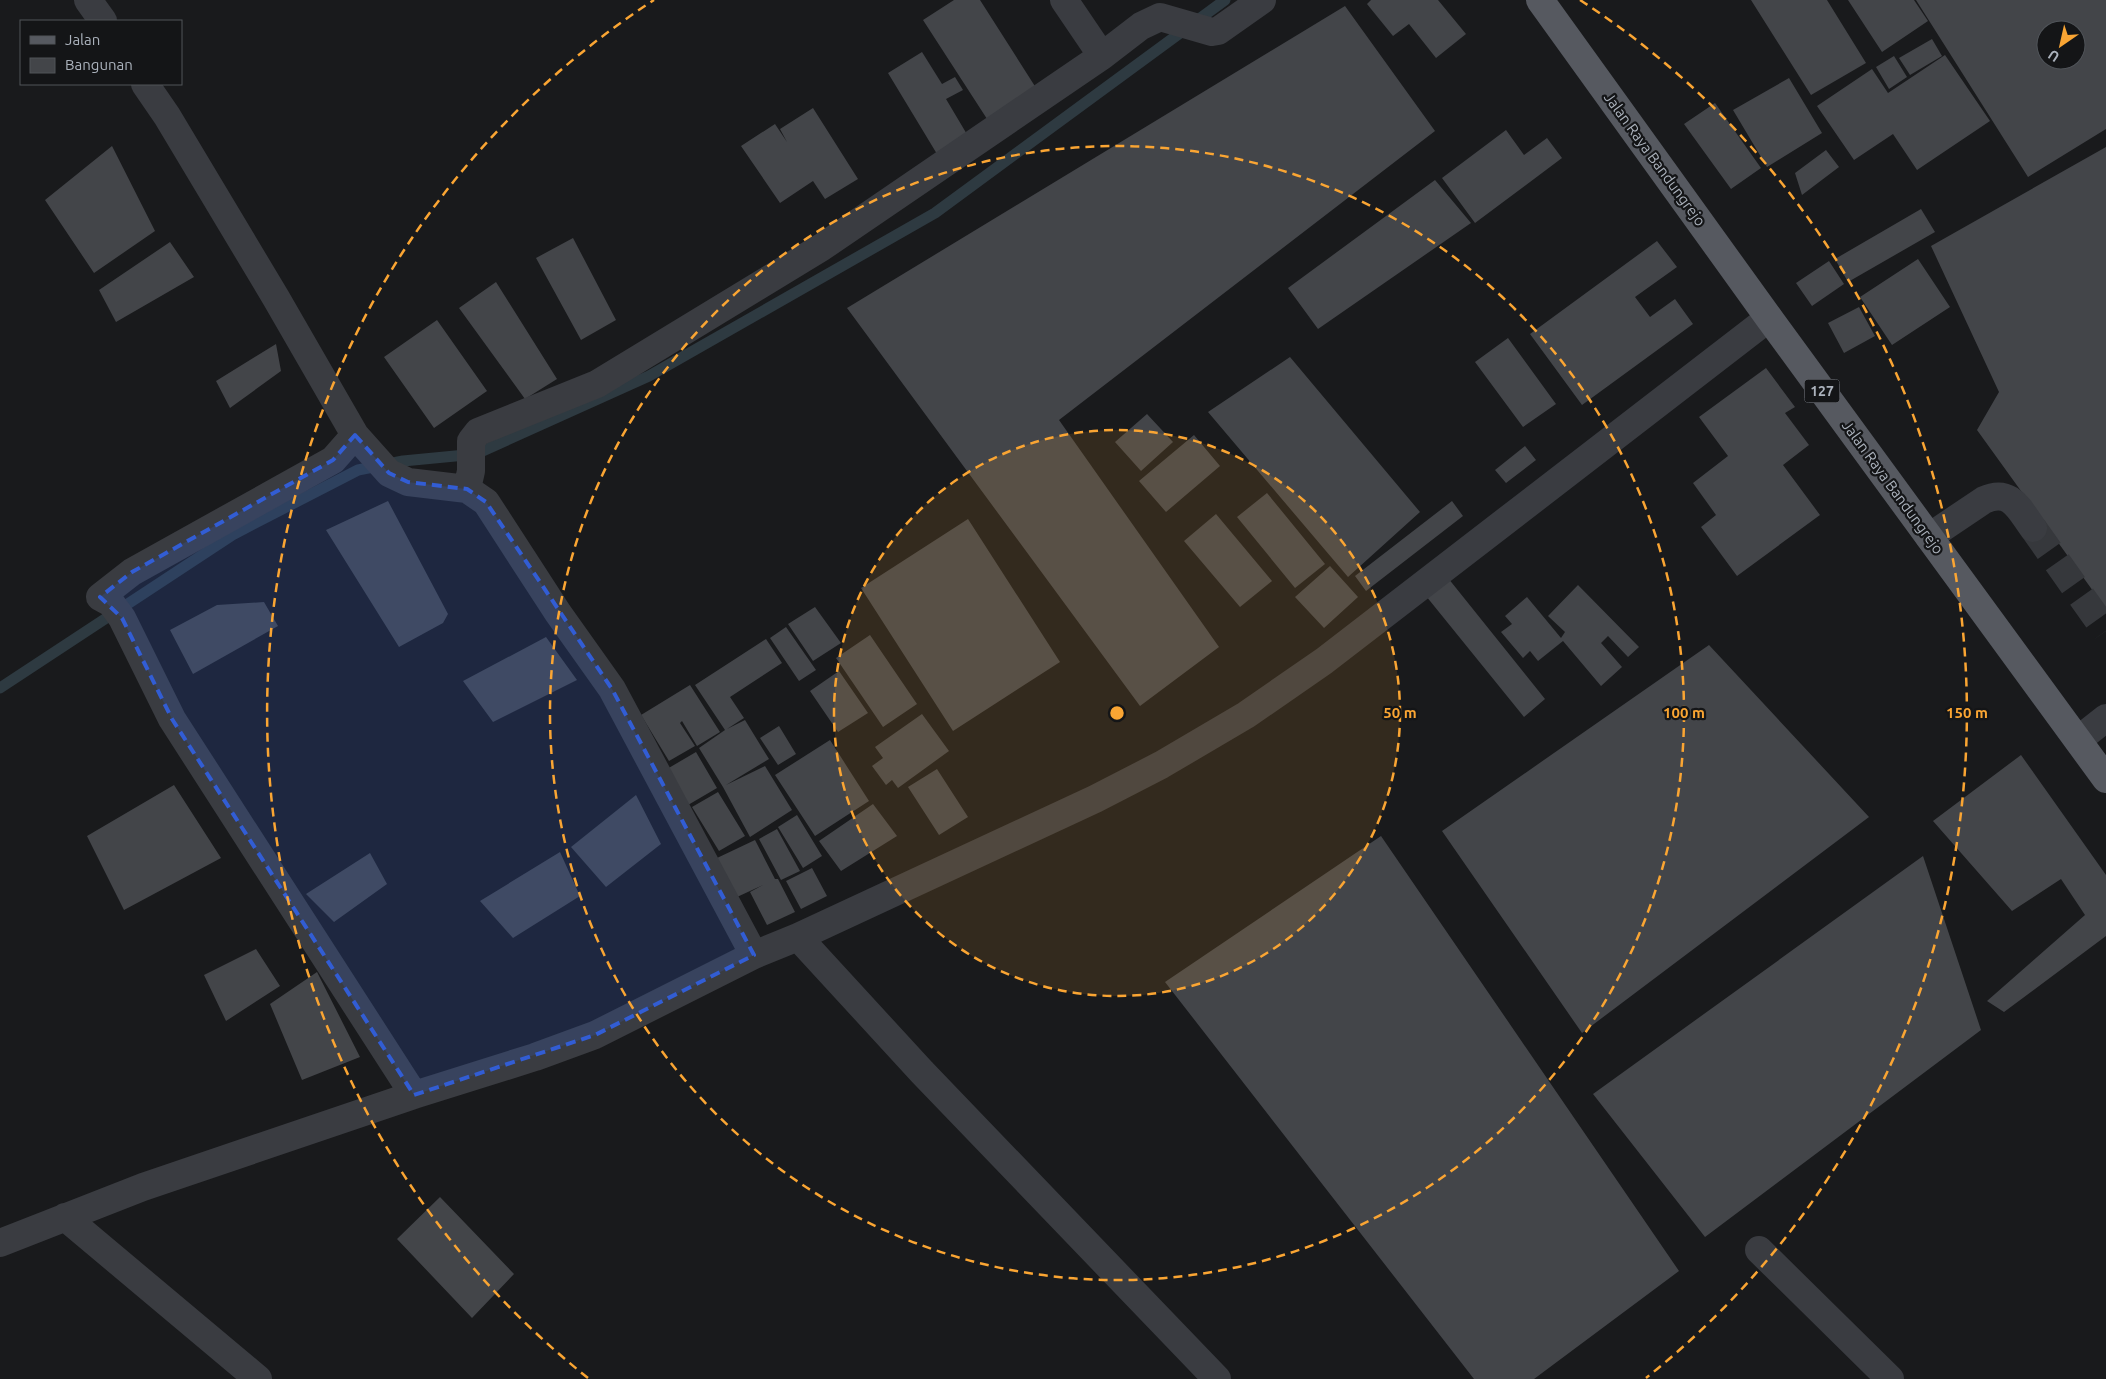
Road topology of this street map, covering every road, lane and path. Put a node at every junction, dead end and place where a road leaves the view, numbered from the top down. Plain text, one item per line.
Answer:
1 (88, 0) edge
2 (1064, 0) edge
3 (1262, 0) edge
4 (1540, 0) edge
5 (102, 20) edge
6 (1102, 56) junction
7 (146, 85) edge
8 (1769, 318) junction
9 (356, 435) junction
10 (469, 480) junction
11 (2034, 528) tunnel mouth
12 (1929, 537) junction
13 (2106, 718) edge
14 (2078, 740) junction
15 (2106, 779) edge
16 (798, 937) junction
17 (754, 955) junction
18 (414, 1095) junction
19 (65, 1217) junction
20 (0, 1243) edge
21 (1759, 1250) dead end
22 (258, 1379) edge
23 (1217, 1379) edge
24 (1890, 1379) edge

1 - 5 street
2 - 6 street
3 - 6 street
4 - 8 main road, Jalan Raya Bandungrejo / 127
6 - 10 street
7 - 9 street
8 - 12 main road, Jalan Raya Bandungrejo / 127
8 - 16 street
9 - 10 street
9 - 18 street
10 - 17 street
11 - 12 street
12 - 14 main road, Jalan Raya Bandungrejo / 127
13 - 14 street
14 - 15 main road, Jalan Raya Bandungrejo / 127
16 - 17 street
16 - 23 street
17 - 18 street
18 - 19 street
19 - 20 street
19 - 22 street
21 - 24 street

